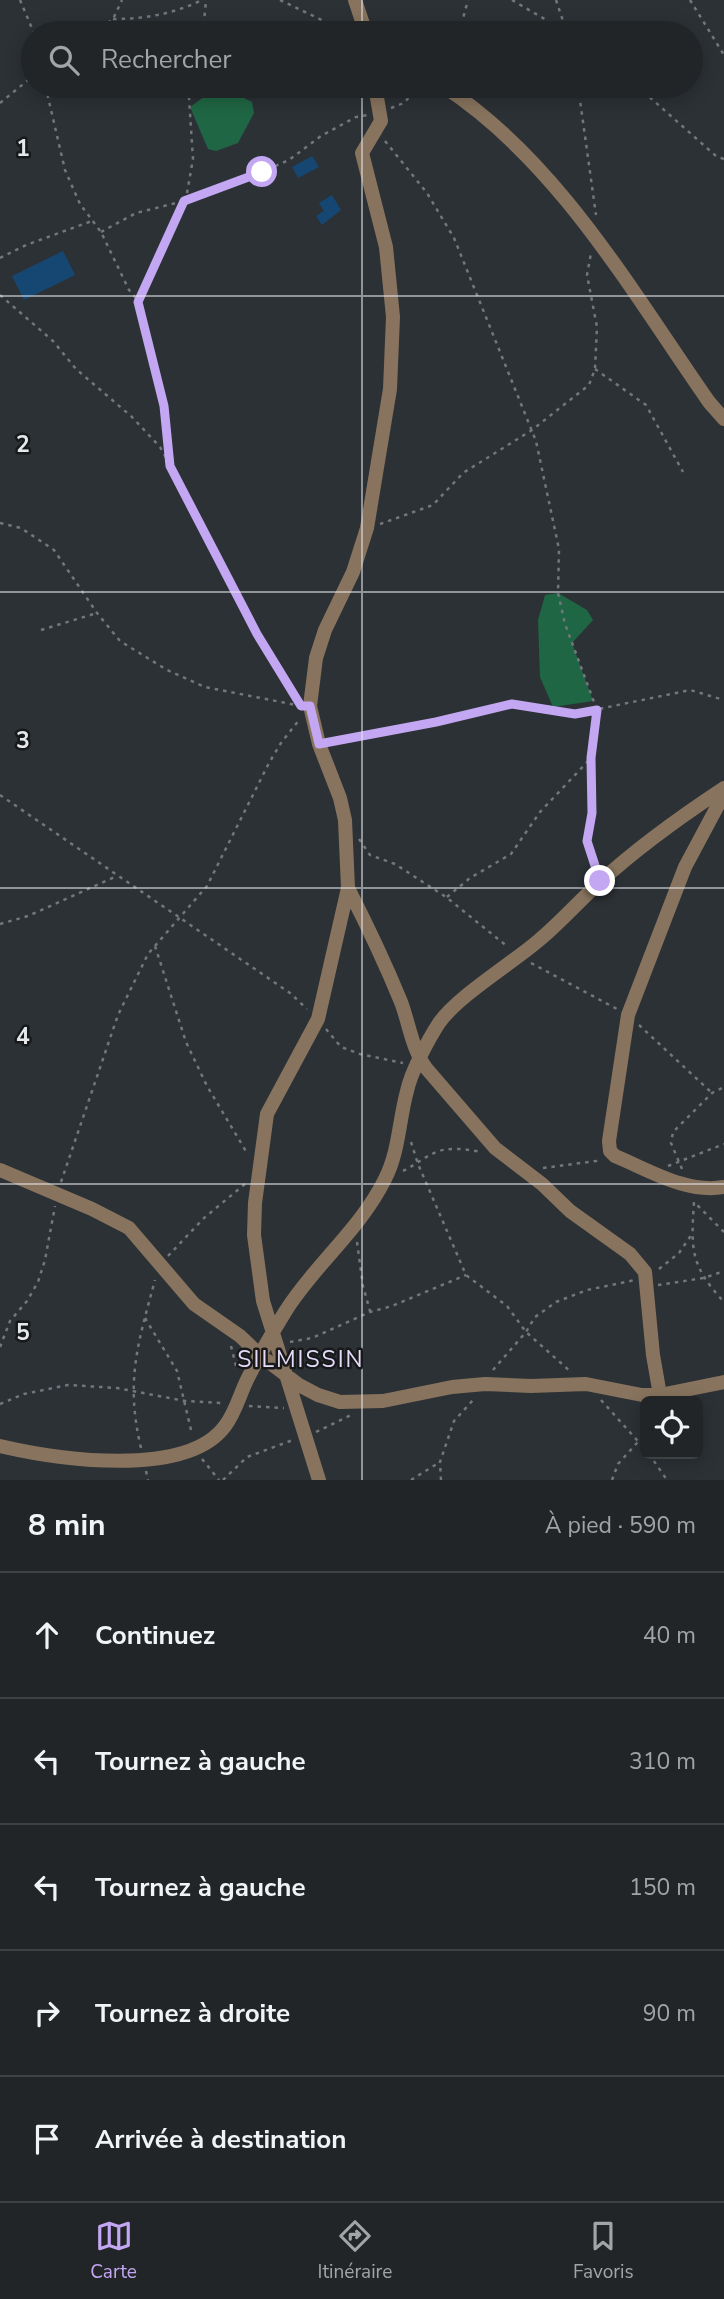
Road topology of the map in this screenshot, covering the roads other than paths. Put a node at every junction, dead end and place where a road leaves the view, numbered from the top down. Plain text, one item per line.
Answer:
1 (355, 0) edge
2 (363, 21) edge
3 (377, 98) edge
4 (462, 98) edge
5 (724, 419) edge
6 (724, 789) edge
7 (724, 794) edge
8 (348, 888) junction
9 (419, 1062) junction
10 (0, 1170) edge
11 (724, 1187) edge
12 (276, 1339) junction
13 (261, 1356) junction
14 (285, 1372) junction
15 (724, 1382) edge
16 (660, 1395) junction
17 (0, 1446) edge
18 (319, 1480) edge

1 - 2 street
3 - 8 street
4 - 5 street
6 - 9 street
7 - 11 street
8 - 9 street
8 - 12 street
9 - 12 street
9 - 16 street
10 - 13 street
12 - 13 street
12 - 14 street
13 - 14 street
13 - 17 street
14 - 16 street
14 - 18 street
15 - 16 street

